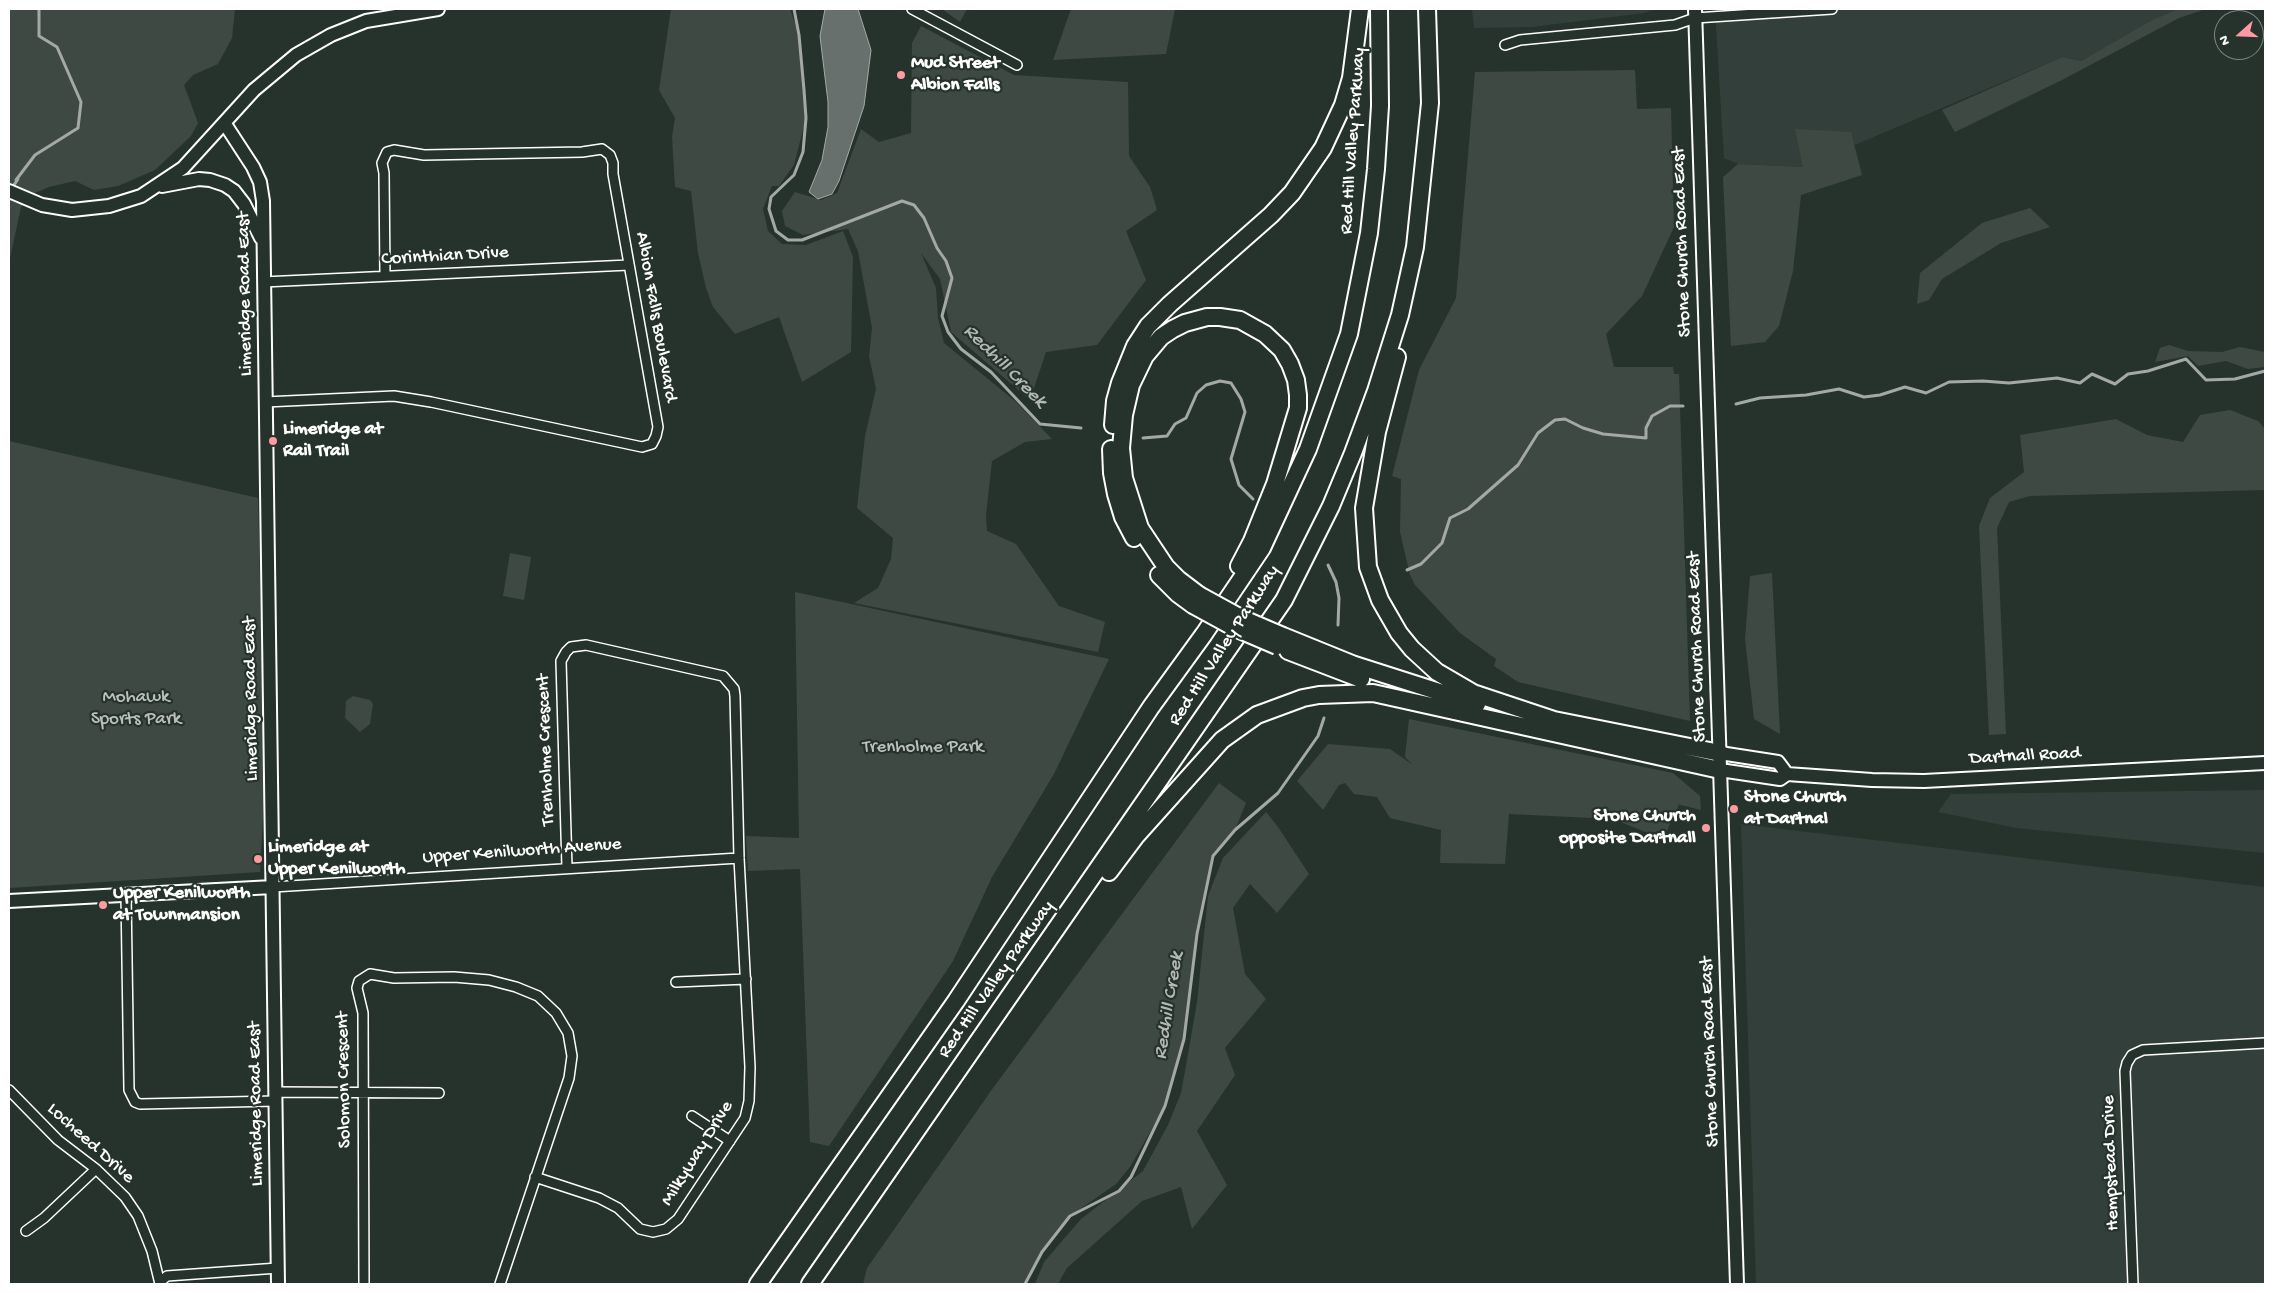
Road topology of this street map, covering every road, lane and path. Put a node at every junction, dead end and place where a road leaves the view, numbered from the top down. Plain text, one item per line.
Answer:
1 (438, 9) edge
2 (912, 9) edge
3 (1360, 9) edge
4 (1379, 9) edge
5 (1427, 9) edge
6 (1832, 9) edge
7 (1695, 13) edge
8 (1505, 45) dead end
9 (1017, 64) dead end
10 (224, 124) junction
11 (157, 187) junction
12 (9, 191) edge
13 (264, 247) junction
14 (629, 264) junction
15 (385, 276) junction
16 (263, 282) junction
17 (1400, 315) junction
18 (265, 402) junction
19 (1196, 600) junction
20 (1204, 634) junction
21 (1280, 641) junction
22 (1448, 708) junction
23 (1554, 720) junction
24 (1720, 753) junction
25 (2265, 763) edge
26 (1720, 770) junction
27 (1787, 774) junction
28 (739, 858) junction
29 (567, 868) junction
30 (273, 887) junction
31 (126, 895) junction
32 (9, 902) edge
33 (1050, 939) junction
34 (746, 979) junction
35 (676, 982) dead end
36 (2265, 1043) edge
37 (9, 1090) edge
38 (363, 1092) junction
39 (439, 1093) dead end
40 (276, 1097) junction
41 (692, 1116) dead end
42 (730, 1141) junction
43 (96, 1169) junction
44 (535, 1177) junction
45 (26, 1231) dead end
46 (278, 1268) junction
47 (161, 1283) edge
48 (278, 1284) edge
49 (364, 1284) edge
50 (500, 1284) edge
51 (758, 1284) edge
52 (810, 1284) edge
53 (1737, 1284) edge
54 (2133, 1284) edge

1 - 10 street
2 - 9 street
3 - 19 highway
4 - 20 highway, Red Hill Valley Parkway
5 - 17 highway, Red Hill Valley Parkway
6 - 7 street
7 - 8 street
7 - 24 street, Stone Church Road East
10 - 11 street
10 - 13 street, Limeridge Road East
11 - 12 street
11 - 13 street
13 - 16 street, Limeridge Road East
14 - 15 street, Corinthian Drive
14 - 15 street, Albion Falls Boulevard
14 - 18 street, Albion Falls Boulevard
15 - 16 street, Corinthian Drive
16 - 18 street, Limeridge Road East
17 - 23 highway
17 - 33 highway, Red Hill Valley Parkway
18 - 30 street, Limeridge Road East
19 - 20 highway
19 - 21 highway, bridge
20 - 51 highway, Red Hill Valley Parkway
21 - 22 highway
21 - 23 highway
22 - 26 highway
22 - 33 highway
23 - 24 highway
24 - 26 street, Stone Church Road East
24 - 27 street
25 - 27 street, Dartnall Road
26 - 27 street, Dartnall Road
26 - 53 street, Stone Church Road East
28 - 29 street, Upper Kenilworth Avenue
28 - 29 street, Trenholme Crescent
28 - 34 street, Milkyway Drive
29 - 30 street, Upper Kenilworth Avenue
30 - 31 street, Upper Kenilworth Avenue
30 - 40 street, Limeridge Road East
31 - 32 street, Upper Kenilworth Avenue
31 - 40 street
33 - 52 highway, Red Hill Valley Parkway
34 - 35 street
34 - 42 street, Milkyway Drive
36 - 54 street, Hempstead Drive
37 - 43 street, Locheed Drive
38 - 39 street
38 - 40 street
38 - 44 street, Solomon Crescent
38 - 49 street, Solomon Crescent
40 - 46 street, Limeridge Road East
41 - 42 street
42 - 44 street, Milkyway Drive
43 - 45 street
43 - 47 street, Locheed Drive
44 - 50 street, Solomon Crescent
46 - 47 street
46 - 48 street, Limeridge Road East

